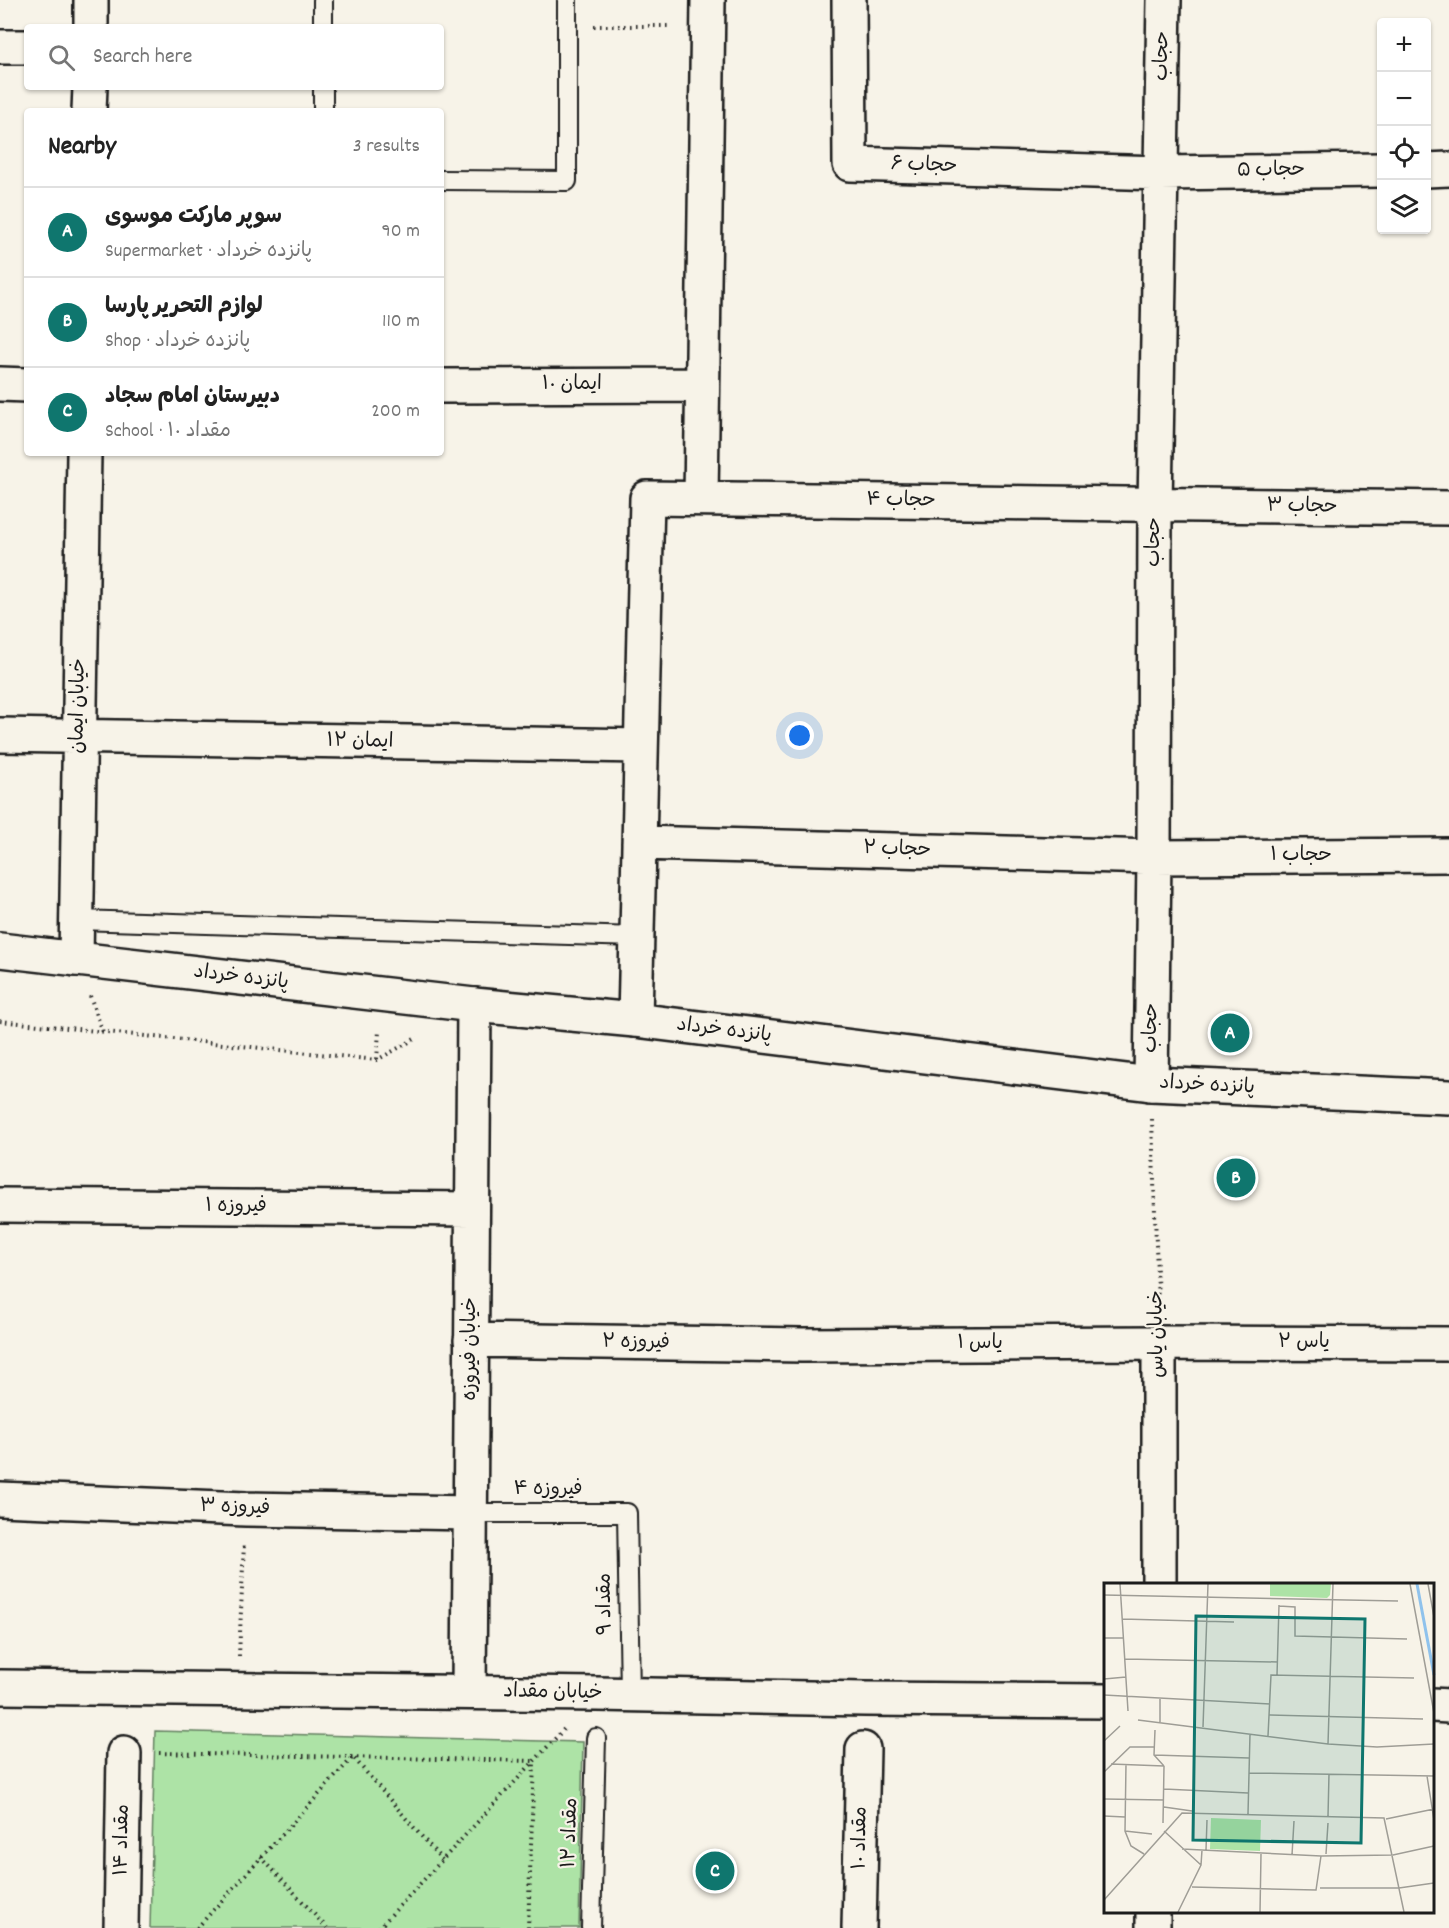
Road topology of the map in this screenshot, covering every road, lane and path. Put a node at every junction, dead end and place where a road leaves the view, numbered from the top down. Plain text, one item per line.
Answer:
1 (91, 0) edge
2 (323, 0) edge
3 (567, 0) edge
4 (849, 0) edge
5 (1164, 0) edge
6 (708, 13) edge
7 (91, 24) edge
8 (323, 24) edge
9 (567, 26) junction
10 (0, 47) edge
11 (24, 47) edge
12 (90, 90) edge
13 (323, 90) edge
14 (89, 108) edge
15 (323, 108) edge
16 (1449, 169) edge
17 (1377, 170) edge
18 (1431, 170) edge
19 (1161, 173) junction
20 (444, 180) edge
21 (0, 384) edge
22 (24, 385) edge
23 (702, 385) junction
24 (444, 386) edge
25 (84, 456) edge
26 (701, 498) junction
27 (1155, 505) junction
28 (1449, 508) edge
29 (0, 735) edge
30 (79, 737) junction
31 (641, 746) junction
32 (639, 843) junction
33 (1449, 855) edge
34 (1154, 857) junction
35 (76, 920) junction
36 (637, 937) junction
37 (0, 951) edge
38 (76, 958) junction
39 (474, 1005) junction
40 (635, 1020) junction
41 (0, 1021) edge
42 (425, 1032) dead end
43 (1151, 1084) junction
44 (1449, 1097) edge
45 (0, 1205) edge
46 (472, 1209) junction
47 (471, 1340) junction
48 (1159, 1343) junction
49 (1449, 1344) edge
50 (802, 1345) joint
51 (0, 1499) edge
52 (246, 1509) junction
53 (470, 1513) junction
54 (627, 1513) joint
55 (1159, 1583) edge
56 (3, 1685) edge
57 (238, 1689) junction
58 (469, 1692) junction
59 (630, 1695) junction
60 (1104, 1701) edge
61 (596, 1738) dead end
62 (864, 1749) dead end
63 (124, 1753) joint
64 (352, 1757) junction
65 (534, 1761) junction
66 (261, 1857) junction
67 (442, 1860) junction
68 (121, 1928) edge
69 (197, 1928) edge
70 (327, 1928) edge
71 (379, 1928) edge
72 (528, 1928) edge
73 (591, 1928) edge
74 (859, 1928) edge

1 - 7 street
2 - 8 lane
3 - 9 lane
4 - 19 street, حجاب ۶
5 - 19 street, حجاب
6 - 9 path
6 - 23 street
9 - 20 lane
10 - 11 street
12 - 14 street
13 - 15 lane
16 - 18 street
17 - 19 street, حجاب ۵
19 - 27 street, حجاب
21 - 22 street
23 - 24 street, ایمان ۱۰
23 - 26 street
25 - 30 street, خیابان ایمان
26 - 27 street, حجاب ۴
26 - 31 street, حجاب ۴
27 - 28 street, حجاب ۳
27 - 34 street, حجاب
29 - 30 street, ایمان ۱۲
30 - 31 street, ایمان ۱۲
30 - 35 street, خیابان ایمان
31 - 32 street
32 - 34 street, حجاب ۲
32 - 36 street
33 - 34 street, حجاب ۱
34 - 43 street, حجاب
35 - 36 lane
35 - 38 street, خیابان ایمان
36 - 40 street
37 - 38 street, پانزده خرداد
38 - 39 street, پانزده خرداد
39 - 40 street, پانزده خرداد
39 - 46 street, خیابان فیروزه
40 - 43 street, پانزده خرداد
41 - 42 path
43 - 44 street, پانزده خرداد
43 - 48 path, خیابان یاس
45 - 46 street, فیروزه ۱
46 - 47 street, خیابان فیروزه
47 - 50 street, فیروزه ۲
47 - 53 street, خیابان فیروزه
48 - 49 street, یاس ۲
48 - 50 street, یاس ۱
48 - 55 street, خیابان یاس
51 - 52 street, فیروزه ۳
52 - 53 street, فیروزه ۳
52 - 57 path
53 - 54 lane, فیروزه ۴
53 - 58 street, خیابان فیروزه
54 - 59 lane, مقداد ۹
56 - 57 street, خیابان مقداد
57 - 58 street, خیابان مقداد
58 - 59 street, خیابان مقداد
59 - 60 street, خیابان مقداد
61 - 73 lane, مقداد ۱۲
62 - 74 street, مقداد ۱۰
63 - 64 path
63 - 68 street, مقداد ۱۴
64 - 65 path
64 - 66 path
64 - 67 path
65 - 67 path
65 - 72 path
66 - 69 path
66 - 70 path
67 - 71 path

